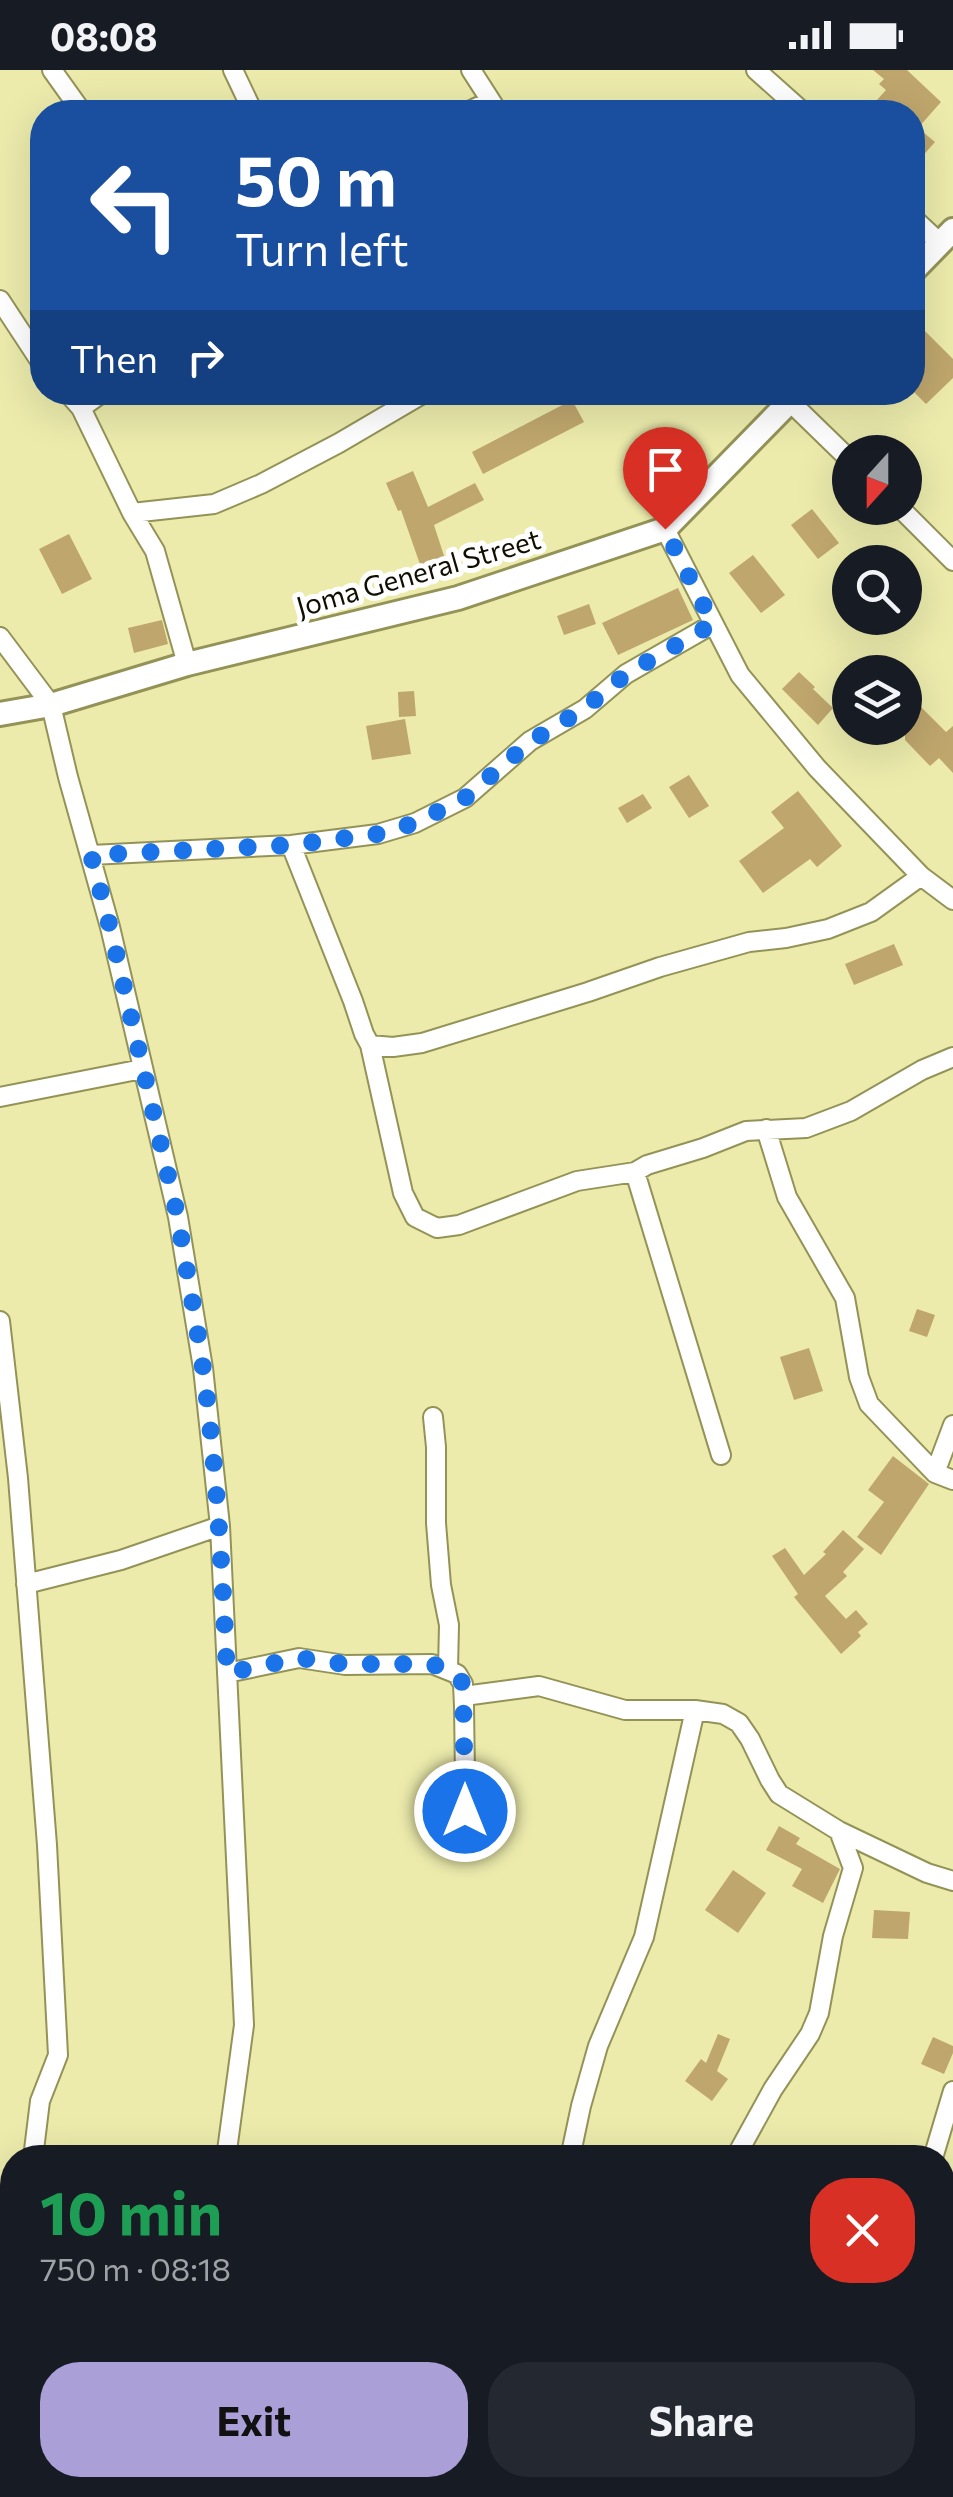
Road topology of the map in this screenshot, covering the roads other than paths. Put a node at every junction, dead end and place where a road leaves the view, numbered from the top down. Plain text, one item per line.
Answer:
1 (52, 70) edge
2 (233, 70) edge
3 (471, 70) edge
4 (768, 74) edge
5 (73, 100) edge
6 (247, 100) edge
7 (490, 100) edge
8 (792, 100) edge
9 (946, 236) edge
10 (925, 258) edge
11 (0, 300) edge
12 (30, 346) edge
13 (79, 405) edge
14 (85, 405) edge
15 (404, 405) edge
16 (782, 405) edge
17 (798, 405) edge
18 (81, 408) junction
19 (832, 441) edge
20 (132, 514) junction
21 (921, 525) edge
22 (665, 529) junction
23 (949, 548) edge
24 (713, 624) junction
25 (0, 637) edge
26 (188, 664) junction
27 (51, 705) junction
28 (0, 714) edge
29 (291, 845) junction
30 (91, 855) junction
31 (922, 876) junction
32 (953, 900) edge
33 (370, 1045) junction
34 (953, 1057) edge
35 (142, 1069) junction
36 (0, 1097) edge
37 (766, 1129) junction
38 (634, 1172) junction
39 (0, 1322) edge
40 (434, 1416) dead end
41 (953, 1425) edge
42 (721, 1456) dead end
43 (944, 1477) edge
44 (220, 1526) junction
45 (26, 1584) junction
46 (448, 1669) junction
47 (227, 1673) junction
48 (464, 1696) junction
49 (695, 1710) junction
50 (839, 1830) junction
51 (466, 1848) dead end
52 (953, 1881) edge
53 (953, 2091) edge
54 (35, 2145) edge
55 (228, 2145) edge
56 (573, 2145) edge
57 (743, 2145) edge
58 (942, 2145) edge

1 - 5 street
2 - 6 street
3 - 7 street
4 - 8 street
9 - 10 street
11 - 12 street
13 - 18 street
14 - 18 street
15 - 20 street
16 - 22 street, Joma General Street
17 - 19 street
18 - 20 street
20 - 26 street
21 - 23 street
22 - 24 street
22 - 26 street, Joma General Street
24 - 29 street
24 - 31 street
25 - 27 street
26 - 27 street, Joma General Street
27 - 28 street, Joma General Street
27 - 30 street
29 - 30 street
29 - 33 street
30 - 35 street
31 - 32 street
31 - 33 street
33 - 38 street
34 - 37 street
35 - 36 street
35 - 44 street
37 - 38 street
37 - 43 street
38 - 42 street
39 - 45 street
40 - 46 street
41 - 43 street
44 - 45 street
44 - 47 street
45 - 54 street
46 - 47 street
46 - 48 street
47 - 55 street
48 - 49 street
48 - 51 street
49 - 50 street
49 - 56 street
50 - 52 street
50 - 57 street
53 - 58 street

